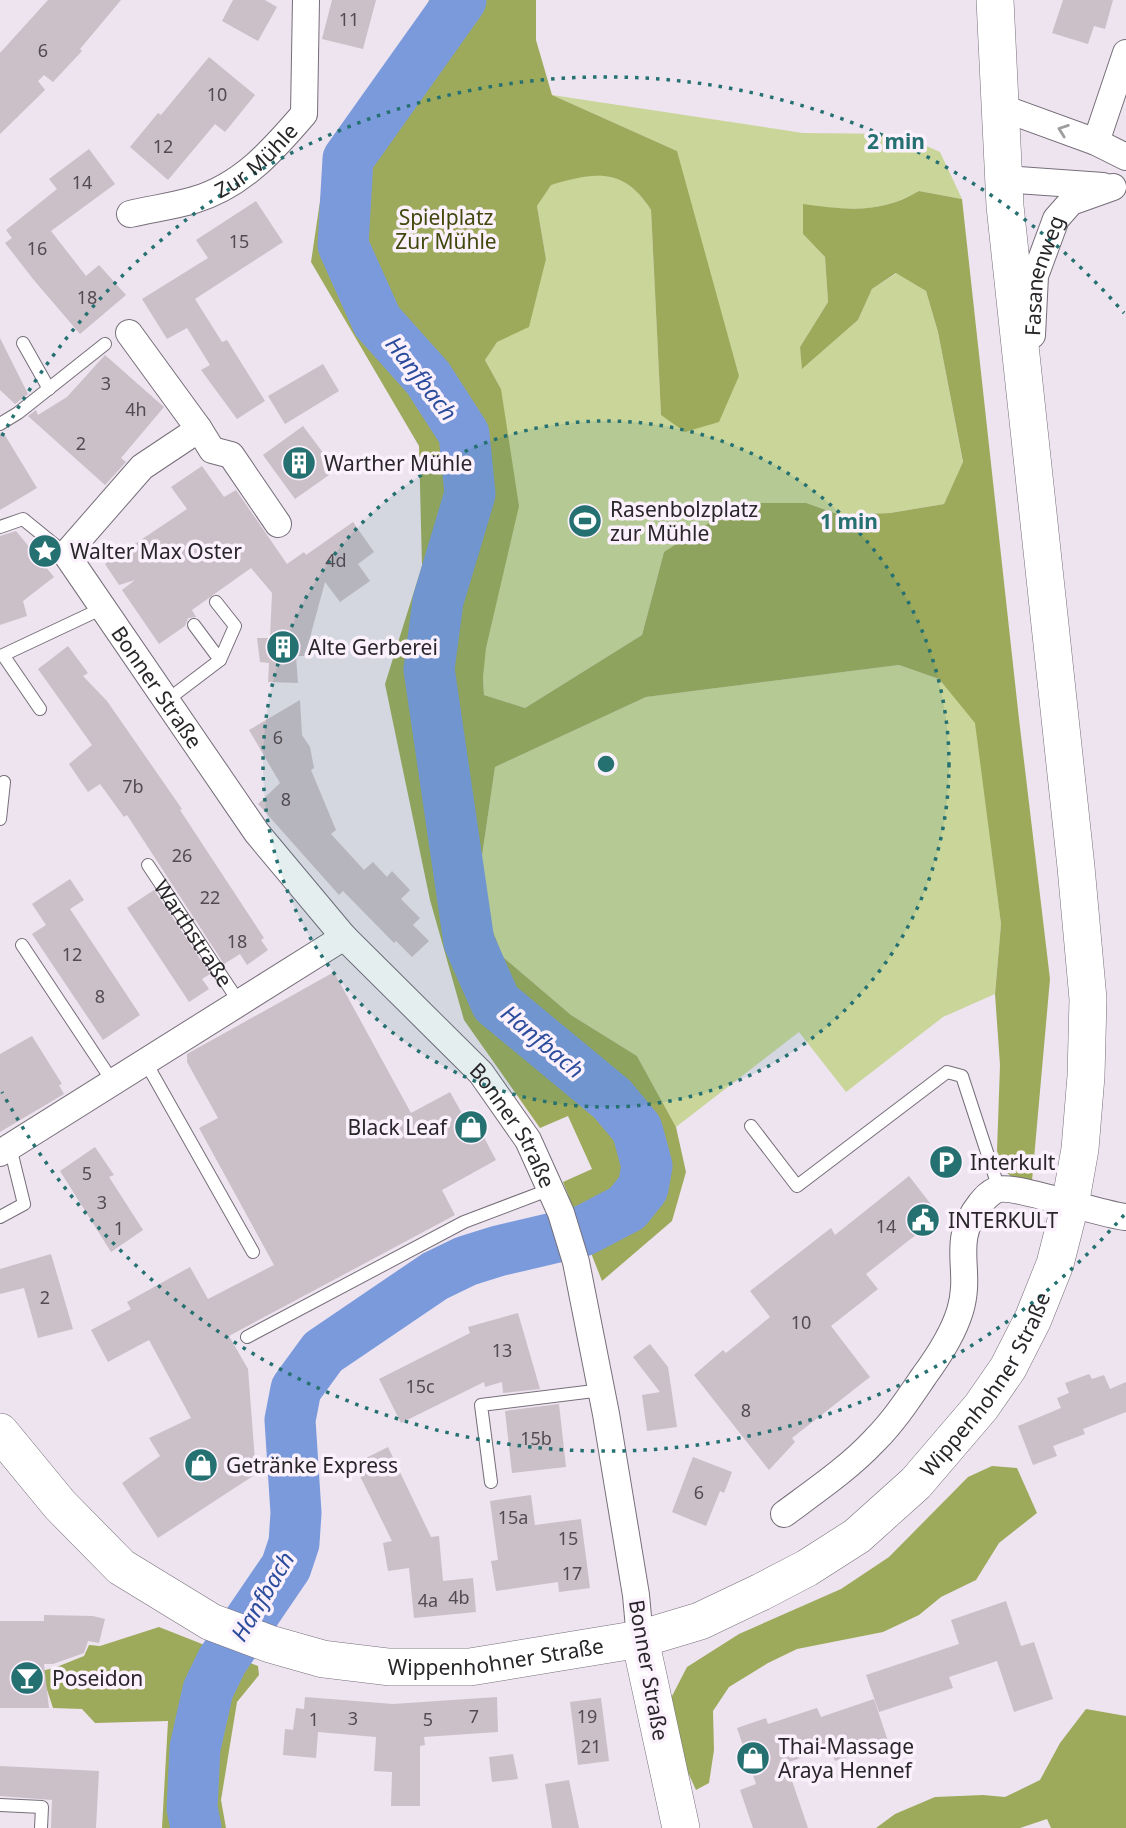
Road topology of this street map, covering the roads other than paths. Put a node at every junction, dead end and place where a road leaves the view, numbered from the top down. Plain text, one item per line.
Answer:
1 (306, 0) edge
2 (995, 0) edge
3 (1126, 53) edge
4 (999, 107) junction
5 (1096, 142) junction
6 (1126, 157) edge
7 (1003, 179) junction
8 (1120, 187) edge
9 (130, 214) dead end
10 (129, 333) dead end
11 (23, 343) dead end
12 (105, 344) dead end
13 (49, 388) junction
14 (0, 424) edge
15 (200, 429) junction
16 (1029, 442) junction
17 (278, 524) dead end
18 (0, 527) edge
19 (66, 554) junction
20 (216, 602) dead end
21 (103, 608) junction
22 (194, 625) dead end
23 (220, 660) junction
24 (166, 701) junction
25 (40, 709) dead end
26 (4, 782) dead end
27 (0, 819) edge
28 (148, 865) dead end
29 (344, 937) junction
30 (22, 945) dead end
31 (239, 1002) junction
32 (145, 1061) junction
33 (113, 1082) junction
34 (751, 1126) dead end
35 (5, 1149) edge
36 (999, 1189) junction
37 (556, 1201) junction
38 (1070, 1205) junction
39 (0, 1217) edge
40 (1126, 1217) edge
41 (253, 1252) dead end
42 (247, 1337) dead end
43 (602, 1390) junction
44 (0, 1432) edge
45 (491, 1482) dead end
46 (785, 1514) dead end
47 (640, 1639) junction
48 (0, 1805) edge
49 (41, 1828) edge
50 (681, 1828) edge

1 - 9 street, Zur Mühle
2 - 4 main road, Wippenhohner Straße
3 - 5 street
5 -> 4 street
4 - 7 main road, Wippenhohner Straße
5 - 6 street
7 - 8 street, Fasanenweg
7 - 16 main road, Wippenhohner Straße
8 - 16 street, Fasanenweg
10 - 15 street
11 - 13 lane
12 - 13 lane
13 - 14 lane
15 - 17 street
15 - 19 street
16 - 38 main road, Wippenhohner Straße
18 - 19 lane, Bonner Straße
19 - 21 street, Bonner Straße
20 - 23 lane
21 - 24 street, Bonner Straße
21 - 25 lane
22 - 23 lane
23 - 24 lane
24 - 29 street, Bonner Straße
26 - 27 lane
28 - 31 lane, Warthstraße
29 - 31 street, Warthstraße
29 - 37 street, Bonner Straße
30 - 33 lane
31 - 32 street, Warthstraße
32 - 33 street, Warthstraße
32 - 41 lane
33 - 35 street, Warthstraße
34 - 36 lane
35 - 39 lane
36 - 38 street
36 - 46 street
37 - 42 lane
37 - 43 street, Bonner Straße
38 - 40 street
38 - 47 main road, Wippenhohner Straße
43 - 45 lane
43 - 47 street, Bonner Straße
44 - 47 main road, Wippenhohner Straße
47 - 50 main road, Bonner Straße
48 - 49 lane

